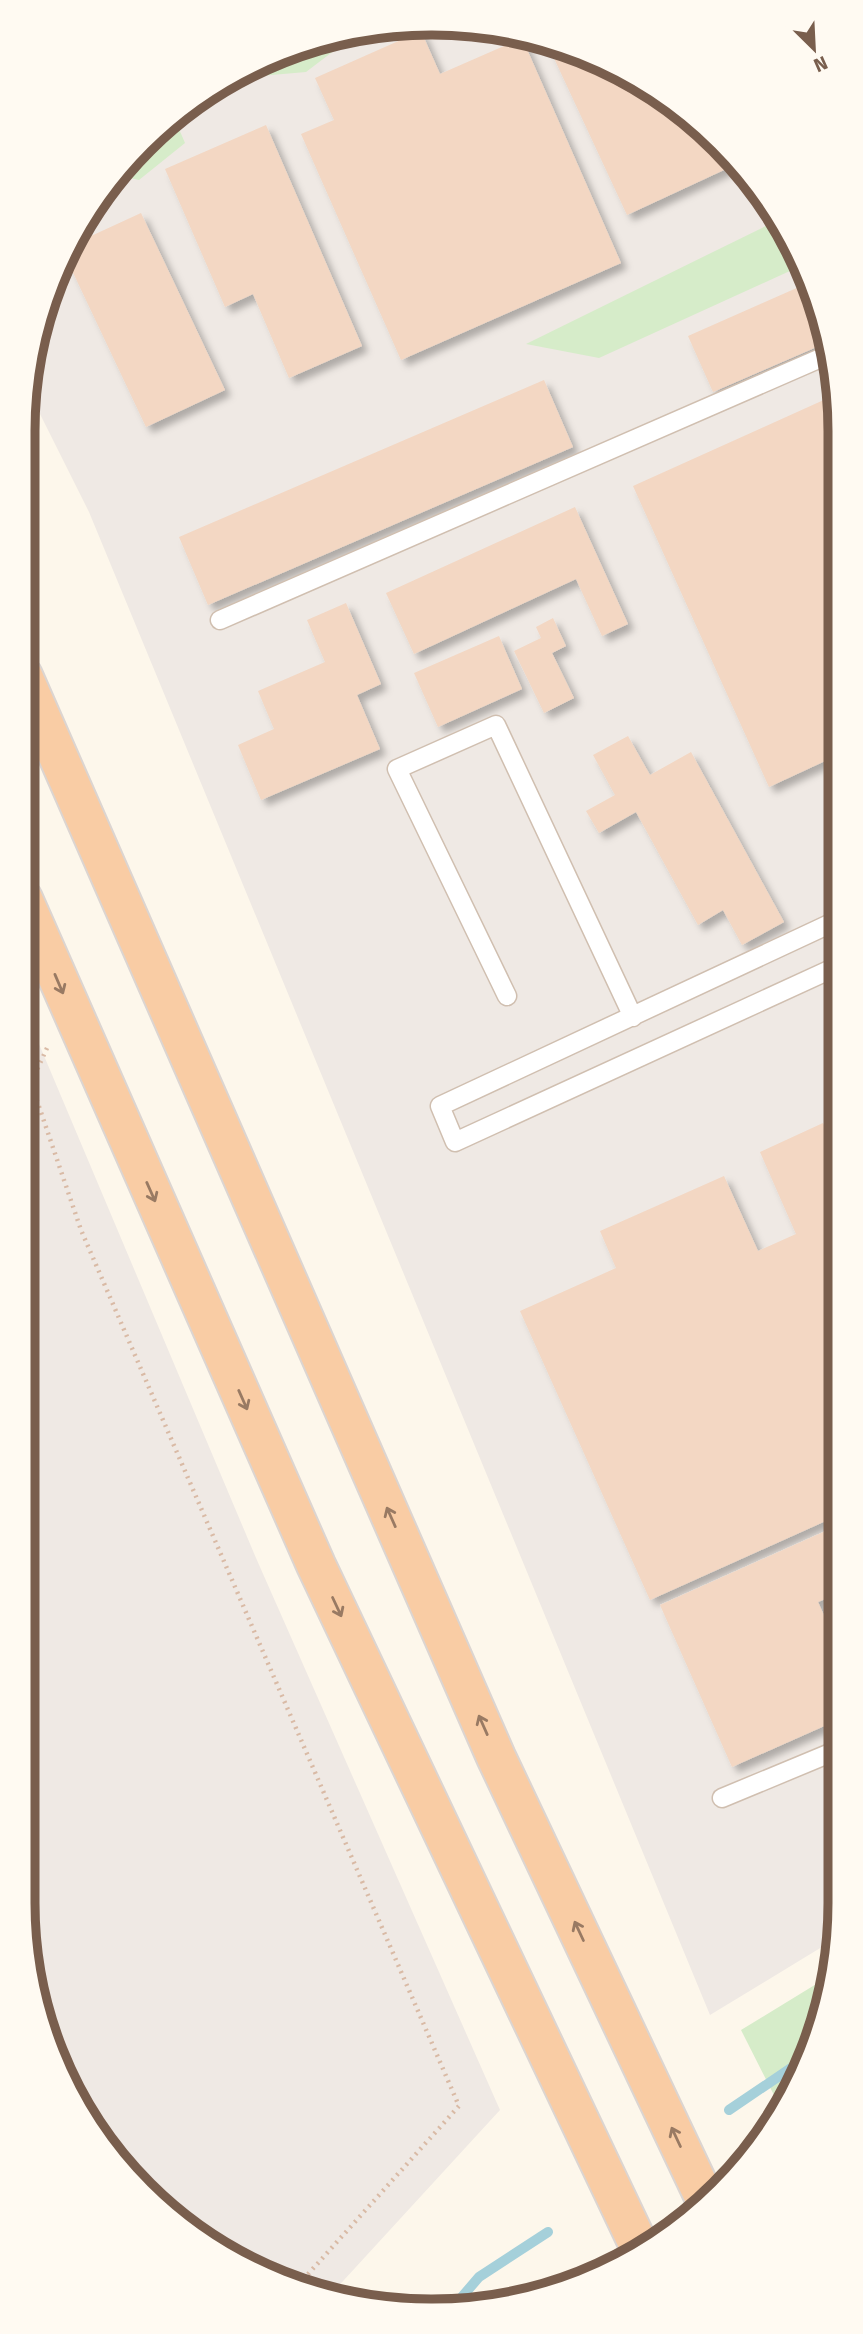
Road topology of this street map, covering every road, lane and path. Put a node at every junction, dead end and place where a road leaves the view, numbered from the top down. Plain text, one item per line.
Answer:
1 (821, 358) edge
2 (220, 620) dead end
3 (35, 703) edge
4 (828, 925) edge
5 (35, 927) edge
6 (828, 971) edge
7 (507, 996) dead end
8 (67, 1002) junction
9 (632, 1017) junction
10 (35, 1072) edge
11 (35, 1097) edge
12 (828, 1754) edge
13 (722, 1798) dead end
14 (702, 2193) edge
15 (637, 2242) edge
16 (304, 2278) edge

1 - 2 lane
14 -> 3 highway
4 - 9 lane
5 -> 8 highway
6 - 9 lane
7 - 9 lane
8 - 10 path
8 -> 15 highway
11 - 16 path
12 - 13 lane

